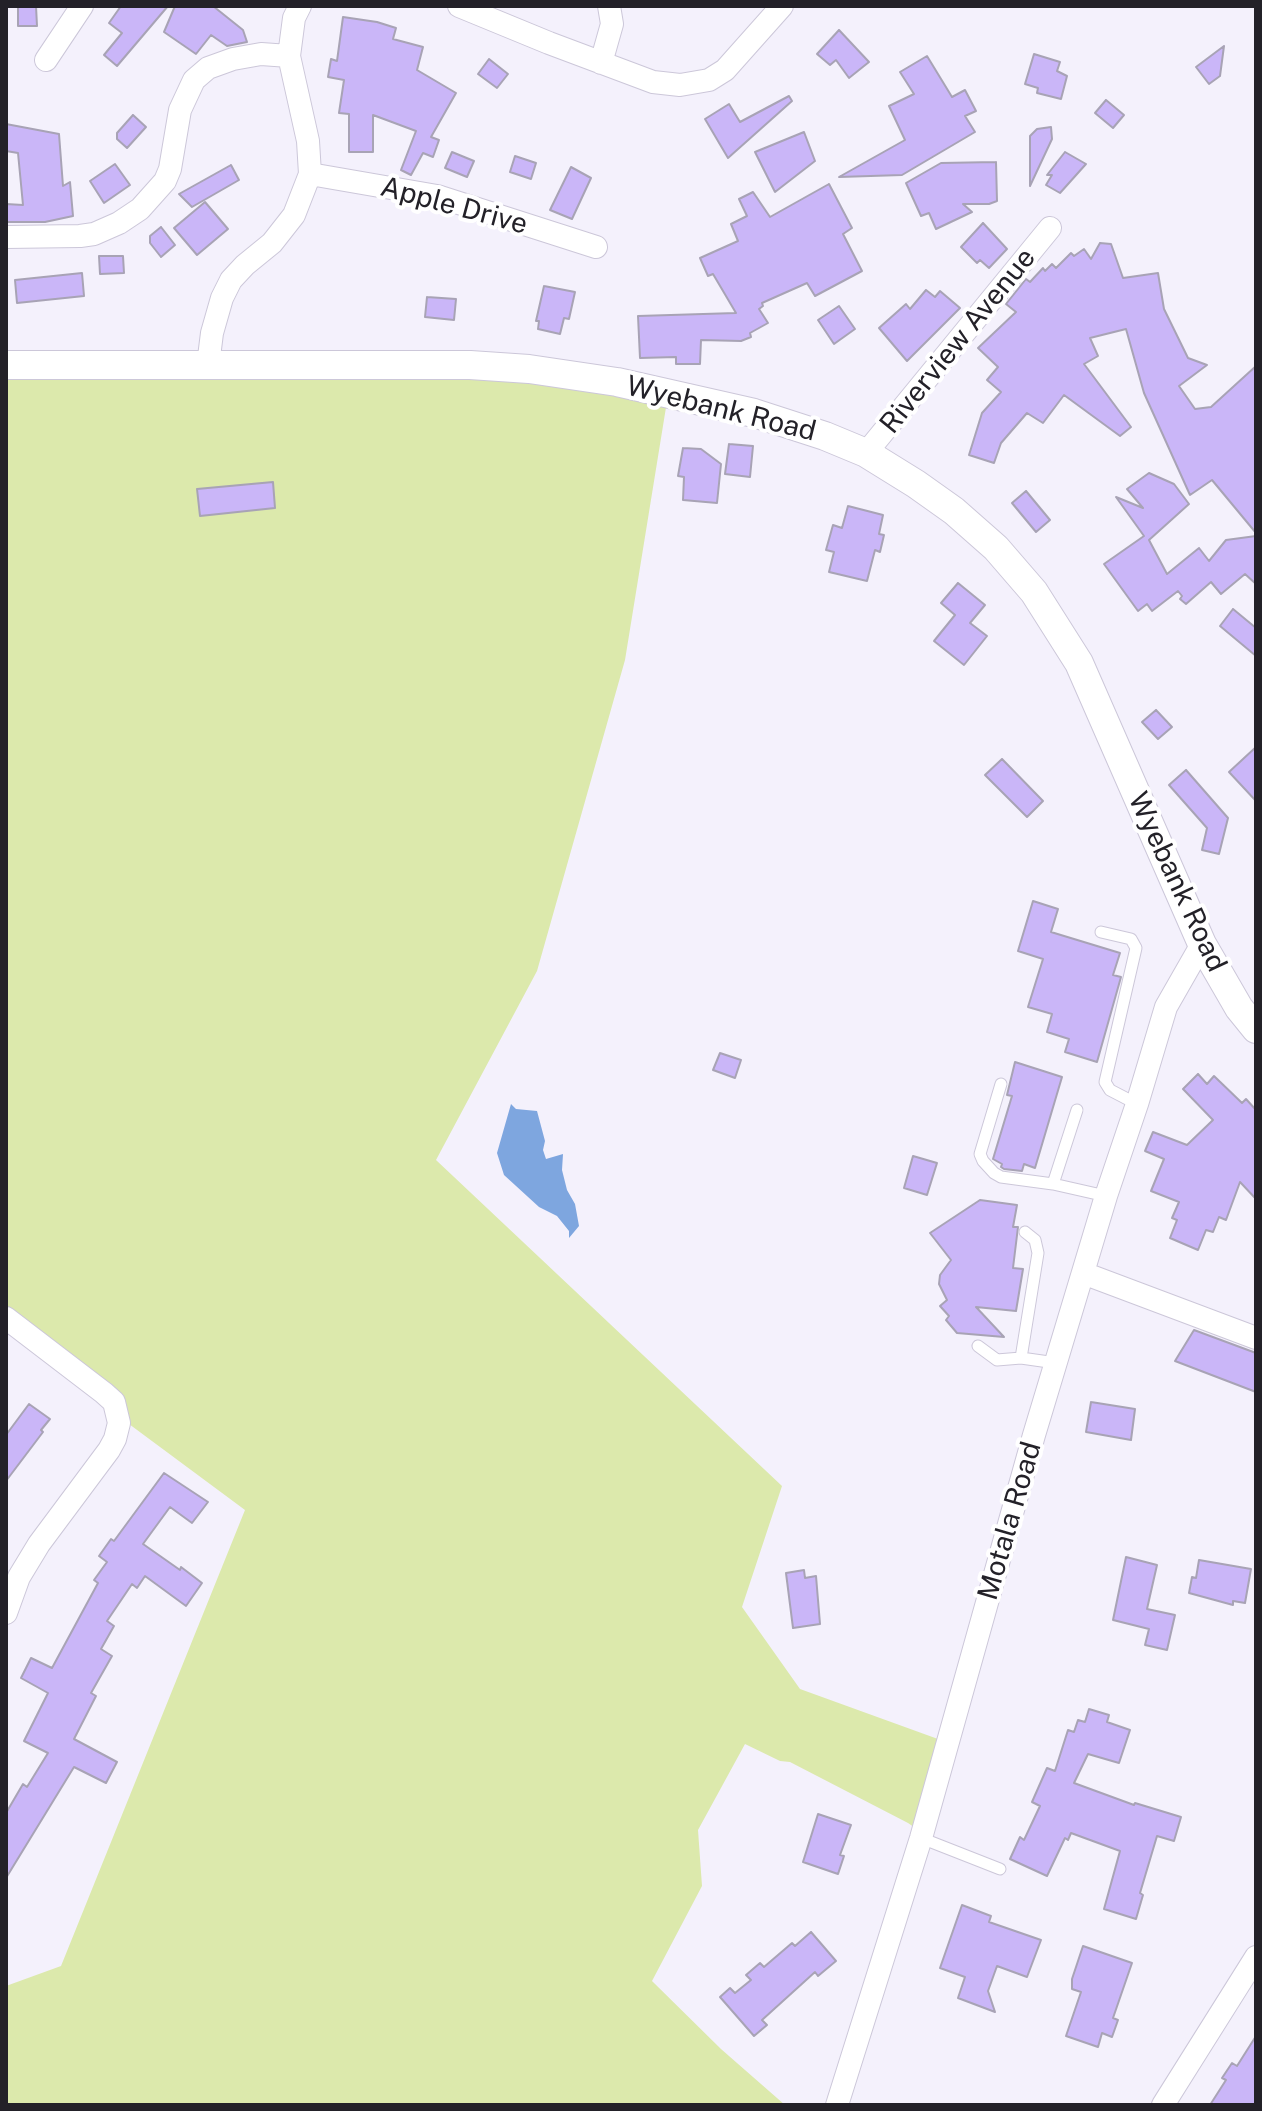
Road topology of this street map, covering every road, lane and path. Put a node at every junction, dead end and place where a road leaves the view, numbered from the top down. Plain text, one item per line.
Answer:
1 (82, 6) edge
2 (300, 6) edge
3 (459, 6) edge
4 (609, 6) edge
5 (782, 6) edge
6 (289, 56) junction
7 (46, 60) dead end
8 (601, 63) junction
9 (310, 174) junction
10 (1050, 228) dead end
11 (6, 237) edge
12 (596, 247) dead end
13 (6, 365) edge
14 (208, 365) junction
15 (866, 453) junction
16 (1101, 932) dead end
17 (1202, 944) junction
18 (1256, 1029) edge
19 (1001, 1084) dead end
20 (1137, 1104) junction
21 (1077, 1110) dead end
22 (1053, 1184) junction
23 (1106, 1196) junction
24 (1025, 1232) dead end
25 (1083, 1273) junction
26 (6, 1318) edge
27 (1256, 1338) edge
28 (978, 1346) dead end
29 (1021, 1358) junction
30 (1056, 1363) junction
31 (6, 1613) edge
32 (921, 1838) junction
33 (1000, 1869) dead end
34 (1256, 1957) edge
35 (1169, 2103) edge
36 (837, 2105) edge

1 - 7 street
2 - 6 street
3 - 8 street
4 - 8 street
5 - 8 street
6 - 9 street
6 - 11 street
9 - 12 street, Apple Drive
9 - 14 street
10 - 15 street, Riverview Avenue
13 - 14 street, Wyebank Road
14 - 15 street, Wyebank Road
15 - 17 street, Wyebank Road
16 - 20 lane
17 - 18 street, Wyebank Road
17 - 20 street, Motala Road
19 - 22 lane
20 - 23 street, Motala Road
21 - 22 lane
22 - 23 lane
23 - 25 street, Motala Road
24 - 29 lane
25 - 27 street
25 - 30 street, Motala Road
26 - 31 street
28 - 29 lane
29 - 30 lane
30 - 32 street, Motala Road
32 - 33 lane
32 - 36 street, Motala Road
34 - 35 street

